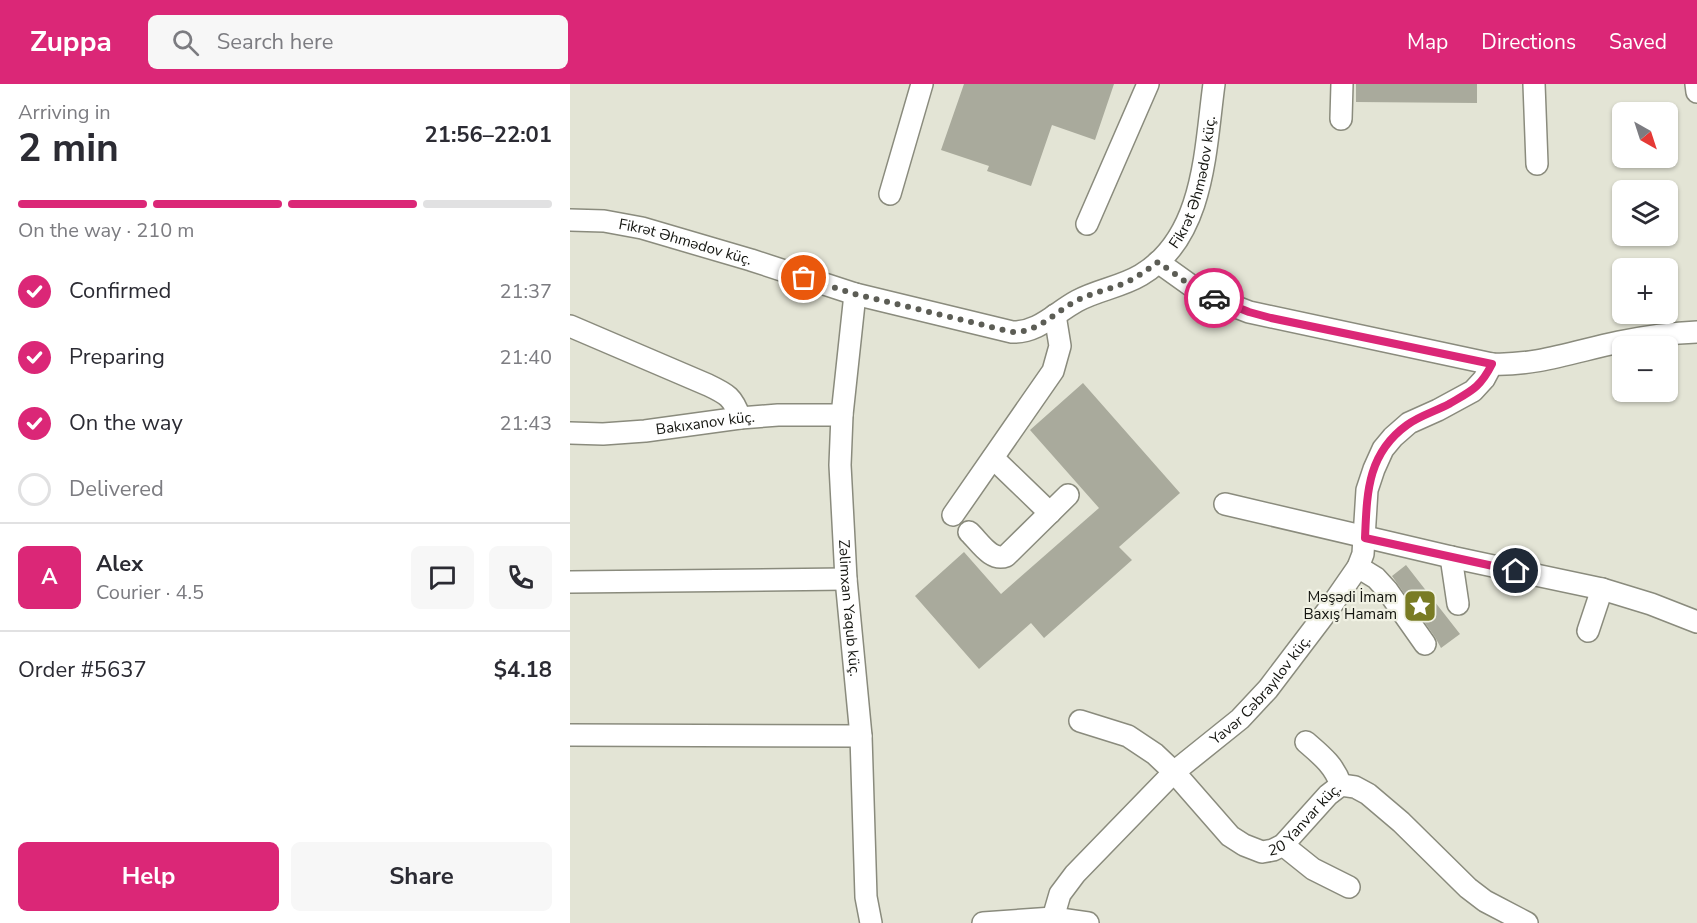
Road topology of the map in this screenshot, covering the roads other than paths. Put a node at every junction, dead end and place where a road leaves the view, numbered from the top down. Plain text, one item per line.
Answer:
1 (922, 84) edge
2 (1148, 84) edge
3 (1214, 84) edge
4 (1342, 84) edge
5 (1534, 84) edge
6 (1696, 84) edge
7 (1697, 92) edge
8 (1341, 118) dead end
9 (1537, 164) dead end
10 (890, 194) dead end
11 (570, 220) edge
12 (1087, 224) dead end
13 (1158, 262) junction
14 (855, 294) junction
15 (1054, 315) junction
16 (570, 326) edge
17 (1697, 332) edge
18 (1492, 364) junction
19 (842, 415) junction
20 (740, 418) junction
21 (570, 433) edge
22 (993, 458) junction
23 (1068, 495) dead end
24 (1225, 504) dead end
25 (1050, 513) junction
26 (953, 514) dead end
27 (969, 532) dead end
28 (1365, 538) junction
29 (1451, 557) junction
30 (1358, 567) junction
31 (846, 579) junction
32 (570, 582) edge
33 (1602, 590) junction
34 (1458, 604) dead end
35 (1697, 622) edge
36 (1588, 630) dead end
37 (1425, 644) dead end
38 (1080, 721) dead end
39 (570, 735) edge
40 (861, 736) junction
41 (1306, 742) dead end
42 (1174, 772) junction
43 (1341, 784) junction
44 (1283, 845) junction
45 (1349, 887) dead end
46 (1053, 918) junction
47 (871, 923) edge
48 (983, 923) edge
49 (1088, 923) edge
50 (1527, 923) edge

1 - 10 street
2 - 12 street
3 - 13 street, Fikrət Əhmədov küç.
4 - 8 street
5 - 9 street
6 - 7 street
11 - 14 street, Fikrət Əhmədov küç.
13 - 15 street, Fikrət Əhmədov küç.
13 - 18 street
14 - 15 street, Fikrət Əhmədov küç.
14 - 19 street, Zəlimxan Yaqub küç.
15 - 22 street
16 - 20 street
17 - 18 street
18 - 28 street, Yavər Cəbrayılov küç.
19 - 20 street, Bakıxanov küç.
19 - 31 street, Zəlimxan Yaqub küç.
20 - 21 street, Bakıxanov küç.
22 - 25 street
22 - 26 street
23 - 25 street
24 - 28 street
25 - 27 street
28 - 29 street
28 - 30 street, Yavər Cəbrayılov küç.
29 - 33 street
29 - 34 street
30 - 37 street
30 - 42 street, Yavər Cəbrayılov küç.
31 - 32 street
31 - 40 street, Zəlimxan Yaqub küç.
33 - 35 street
33 - 36 street
38 - 42 street, 20 Yanvar küç.
39 - 40 street
40 - 47 street, Zəlimxan Yaqub küç.
41 - 43 street
42 - 44 street, 20 Yanvar küç.
42 - 46 street, Yavər Cəbrayılov küç.
43 - 44 street, 20 Yanvar küç.
43 - 50 street, 20 Yanvar küç.
44 - 45 street
46 - 48 street
46 - 49 street

